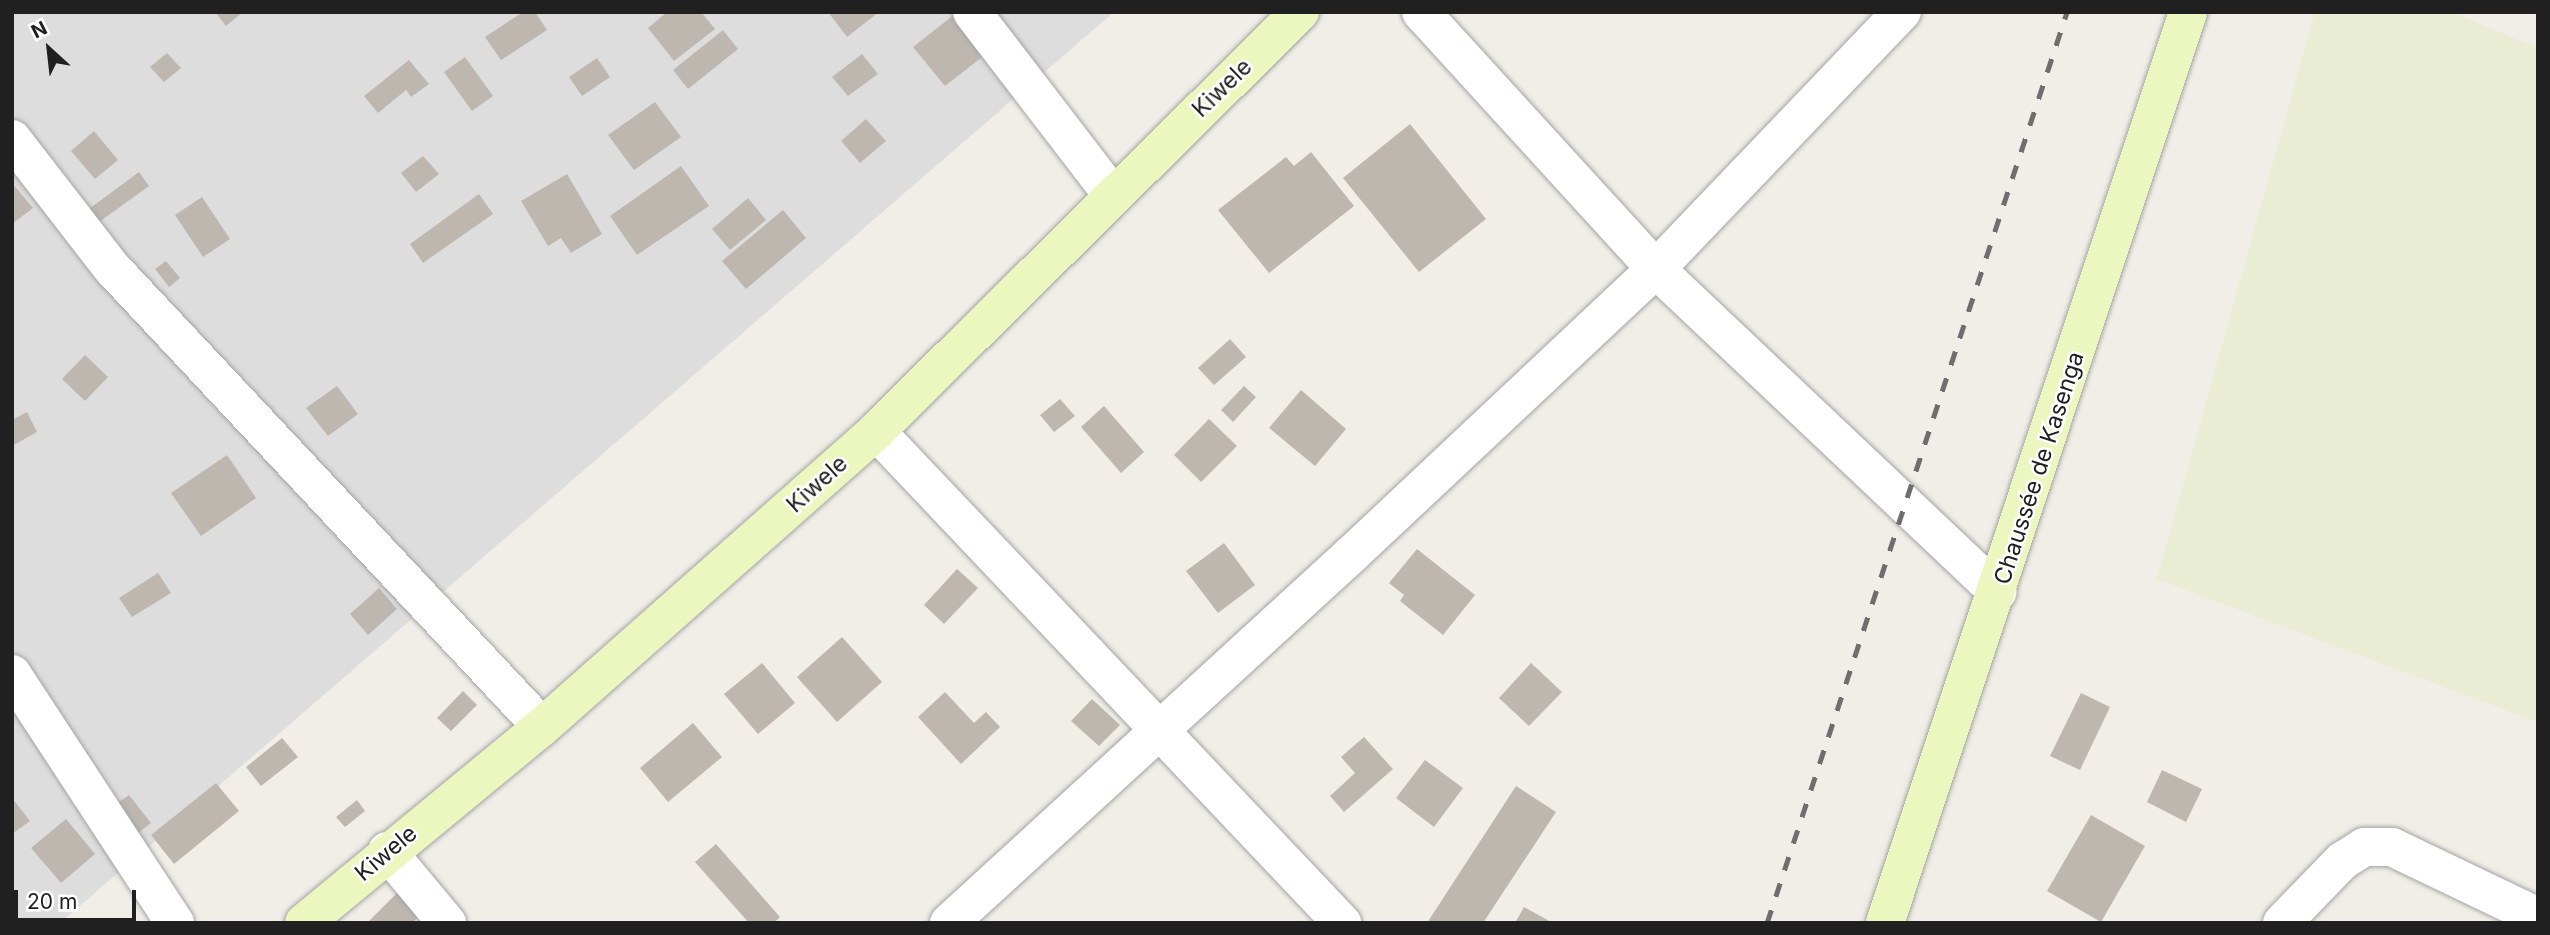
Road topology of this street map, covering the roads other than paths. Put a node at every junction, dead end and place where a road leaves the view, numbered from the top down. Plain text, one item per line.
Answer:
1 (972, 12) edge
2 (1300, 12) edge
3 (1421, 12) edge
4 (1902, 12) edge
5 (2188, 12) edge
6 (12, 139) edge
7 (1113, 196) junction
8 (1656, 268) junction
9 (876, 431) junction
10 (1998, 592) junction
11 (12, 674) edge
12 (542, 727) junction
13 (1157, 731) junction
14 (387, 851) junction
15 (2538, 917) edge
16 (175, 923) edge
17 (304, 923) edge
18 (447, 923) edge
19 (949, 923) edge
20 (1342, 923) edge
21 (1885, 923) edge
22 (2282, 923) edge

1 - 7 street
2 - 7 street, Kiwele
3 - 8 street
4 - 8 street
5 - 10 street, Chaussée de Kasenga
6 - 12 street
7 - 9 street, Kiwele
8 - 10 street
8 - 13 street
9 - 12 street, Kiwele
9 - 13 street
10 - 21 street, Chaussée de Kasenga
11 - 16 street
12 - 14 street, Kiwele
13 - 19 street
13 - 20 street
14 - 17 street, Kiwele
14 - 18 street
15 - 22 street

